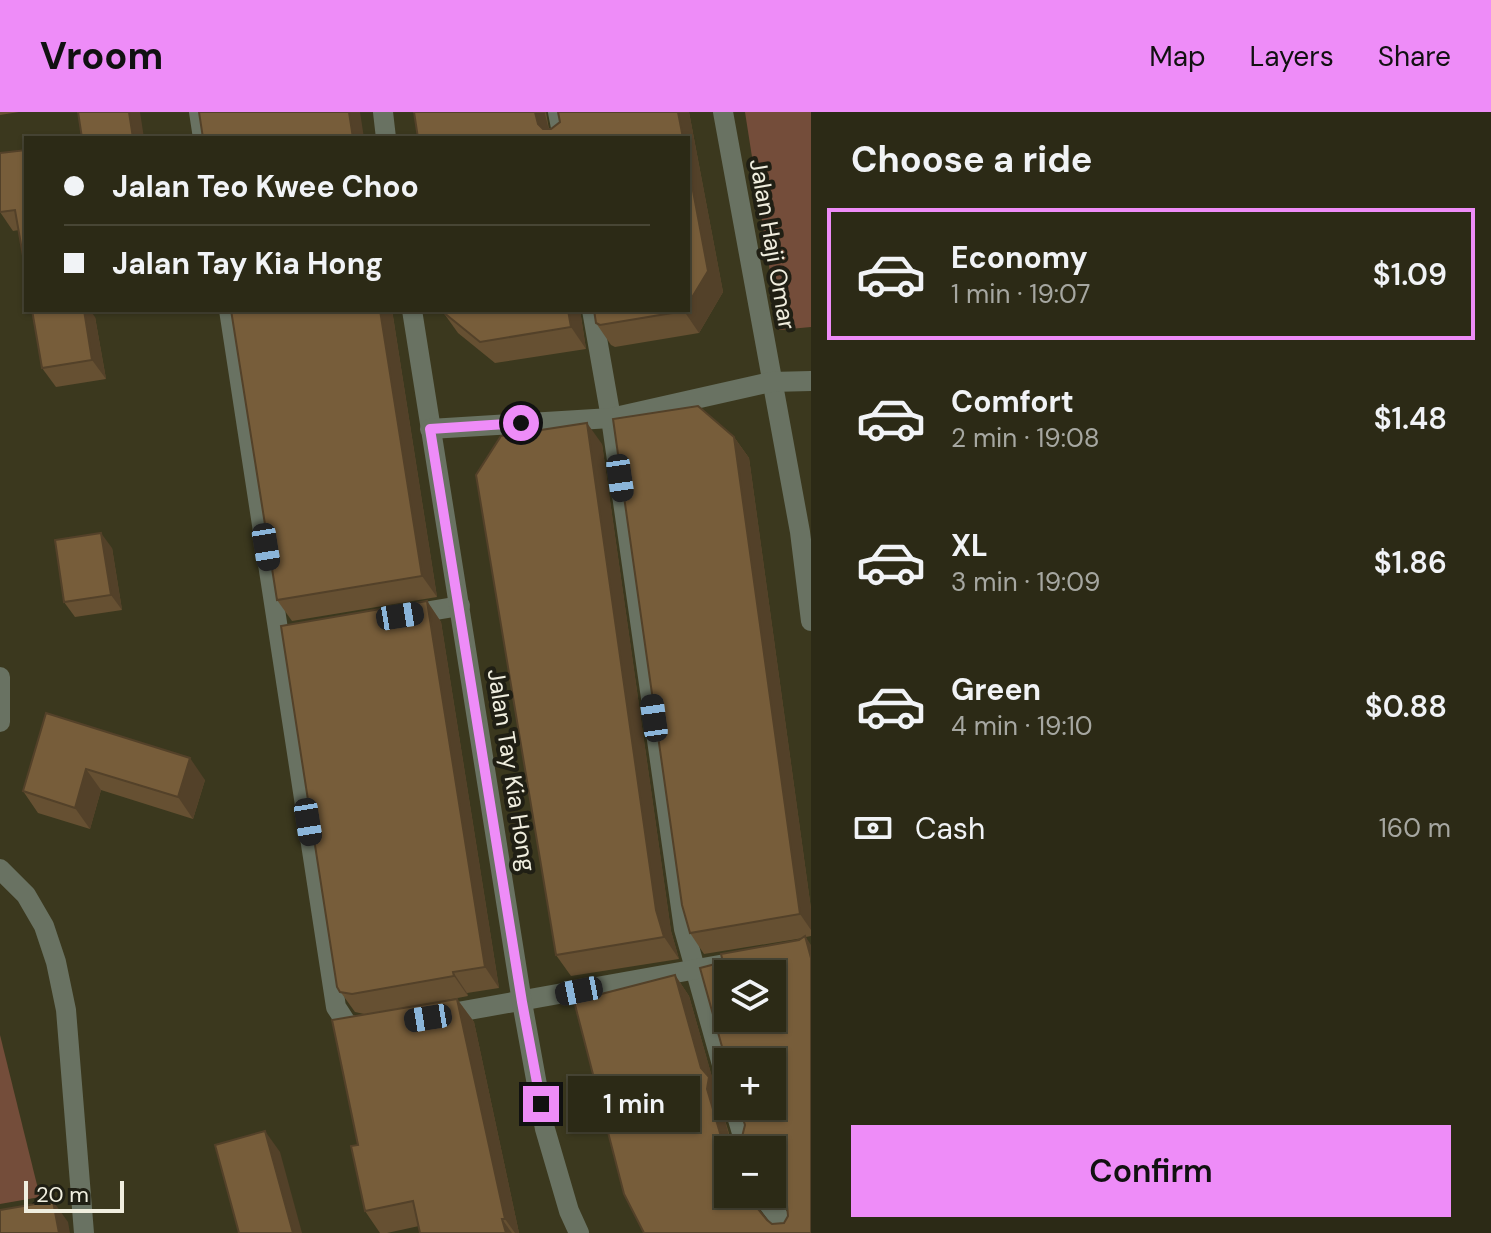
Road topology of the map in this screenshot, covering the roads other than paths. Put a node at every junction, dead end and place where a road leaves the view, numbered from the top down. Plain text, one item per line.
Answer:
1 (199, 112) edge
2 (383, 112) edge
3 (558, 112) edge
4 (723, 112) edge
5 (203, 136) edge
6 (386, 136) edge
7 (563, 136) edge
8 (229, 312) edge
9 (412, 312) edge
10 (592, 312) edge
11 (811, 381) edge
12 (771, 382) junction
13 (611, 418) junction
14 (430, 429) junction
15 (805, 532) edge
16 (460, 606) junction
17 (385, 618) edge
18 (811, 621) edge
19 (0, 677) edge
20 (0, 722) edge
21 (0, 869) edge
22 (714, 966) edge
23 (694, 970) junction
24 (522, 1002) junction
25 (428, 1018) edge
26 (381, 1026) edge
27 (717, 1048) edge
28 (772, 1208) edge
29 (84, 1233) edge
30 (579, 1233) edge
31 (791, 1233) edge

1 - 5 street
2 - 6 street
3 - 7 street
4 - 12 street, Jalan Haji Omar
8 - 26 street
9 - 14 street, Jalan Tay Kia Hong
10 - 13 street
11 - 12 street
12 - 13 street
12 - 15 street, Jalan Haji Omar
13 - 14 street
13 - 23 street
14 - 16 street, Jalan Tay Kia Hong
15 - 18 street, Jalan Haji Omar
16 - 17 street
16 - 24 street, Jalan Tay Kia Hong
19 - 20 street
21 - 29 street
22 - 23 street
23 - 24 street
23 - 27 street
24 - 25 street
24 - 30 street, Jalan Tay Kia Hong
28 - 31 street

